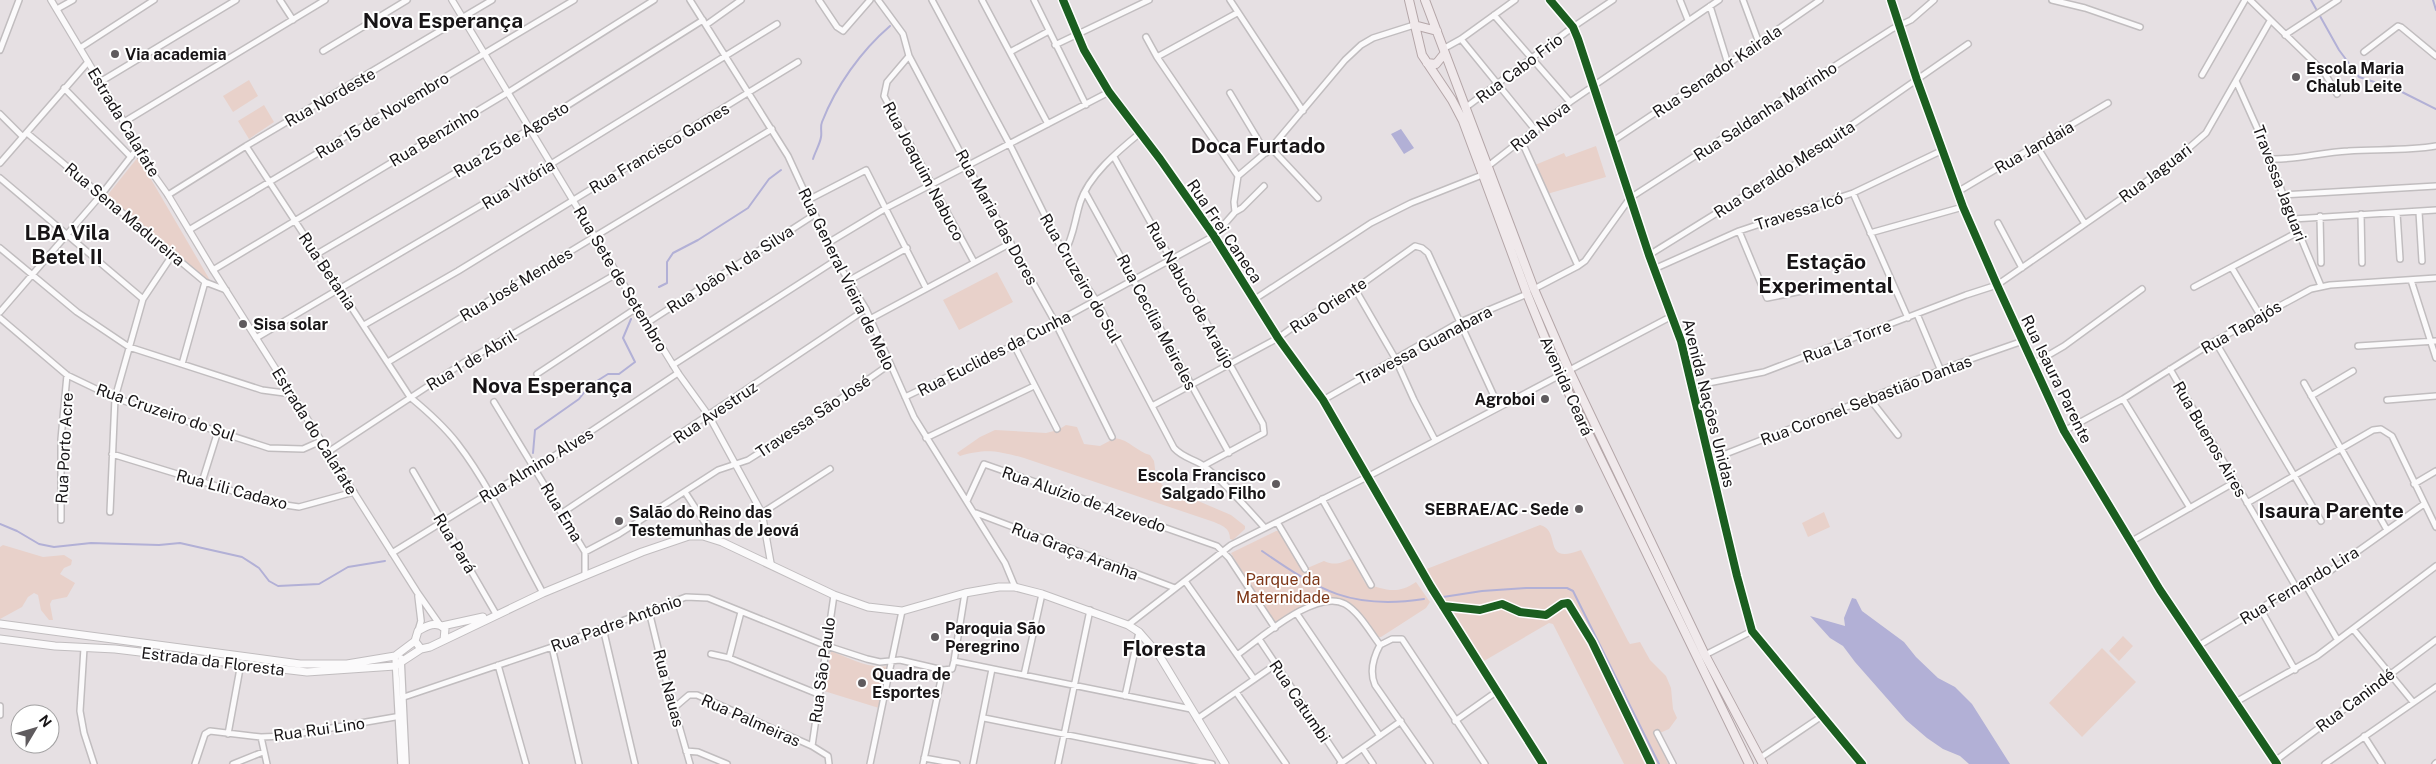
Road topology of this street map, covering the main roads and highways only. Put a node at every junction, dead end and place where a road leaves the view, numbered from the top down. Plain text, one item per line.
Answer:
1 (1409, 0) edge
2 (1425, 0) edge
3 (1414, 25) junction
4 (1437, 31) junction
5 (1444, 51) junction
6 (1427, 63) junction
7 (496, 614) junction
8 (0, 624) edge
9 (441, 625) junction
10 (17, 627) junction
11 (0, 639) edge
12 (444, 640) junction
13 (15, 641) junction
14 (415, 641) junction
15 (421, 649) junction
16 (1736, 737) junction
17 (1753, 746) junction
18 (1762, 761) edge
19 (1225, 764) edge
20 (1749, 764) edge

1 - 3 main road, Avenida Ceará
2 - 4 main road, Avenida Ceará
3 - 4 main road
3 - 6 main road, Avenida Ceará
4 - 5 main road, Avenida Ceará
5 - 6 main road
5 - 17 main road, Avenida Ceará
6 - 16 main road, Avenida Ceará
7 - 9 main road
7 - 12 main road
7 - 19 main road
8 - 10 main road, Estrada da Floresta
9 - 12 main road
9 - 14 main road
10 - 13 main road
10 - 14 main road, Estrada da Floresta
11 - 13 main road, Estrada da Floresta
12 - 15 main road
13 - 15 main road, Estrada da Floresta
14 - 15 main road
16 - 17 main road
16 - 20 main road, Avenida Ceará
17 - 18 main road, Avenida Ceará

